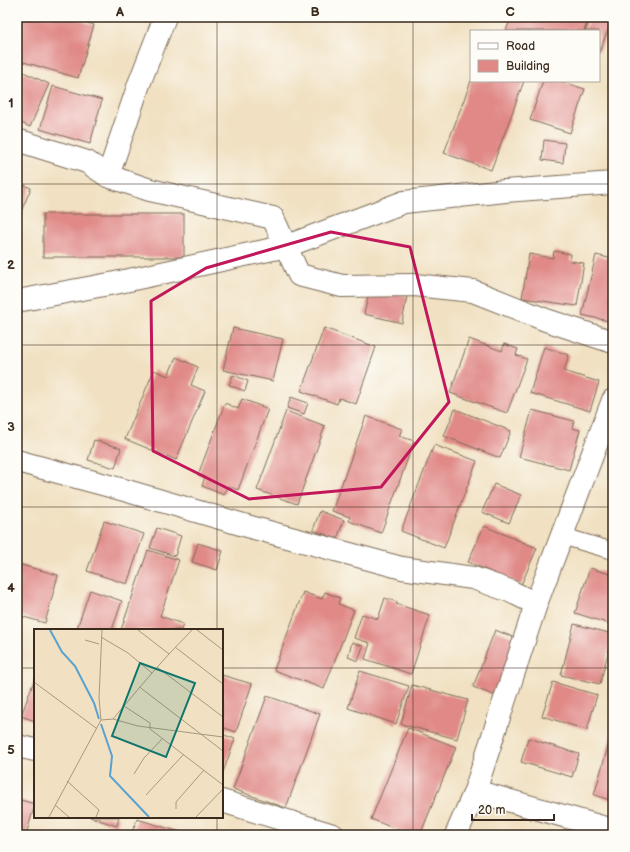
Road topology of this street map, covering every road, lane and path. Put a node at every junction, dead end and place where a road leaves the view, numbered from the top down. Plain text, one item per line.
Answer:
1 (165, 17) edge
2 (17, 140) edge
3 (108, 176) junction
4 (613, 183) edge
5 (287, 246) junction
6 (17, 301) edge
7 (613, 342) edge
8 (613, 400) edge
9 (17, 461) edge
10 (562, 536) junction
11 (613, 550) edge
12 (536, 604) junction
13 (17, 746) edge
14 (34, 750) edge
15 (475, 791) junction
16 (223, 801) edge
17 (613, 830) edge
18 (333, 835) edge
19 (456, 835) edge

1 - 3 street
2 - 3 street
3 - 5 street
4 - 5 street
5 - 6 street
5 - 7 street
8 - 10 street
9 - 12 street
10 - 11 lane
10 - 12 street
12 - 15 street
13 - 14 street
15 - 17 street
15 - 19 street
16 - 18 street

